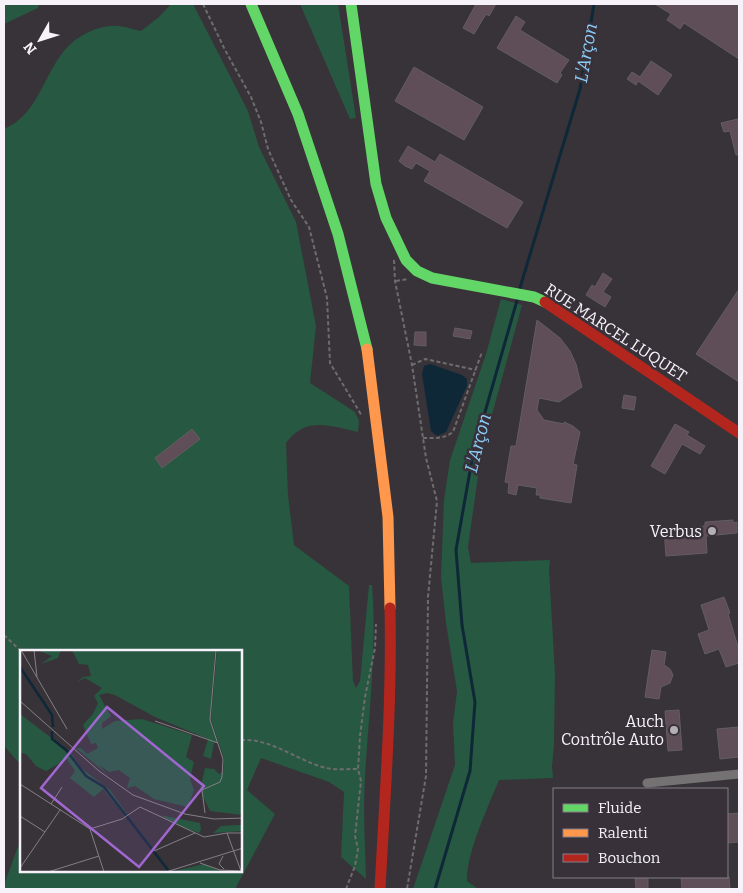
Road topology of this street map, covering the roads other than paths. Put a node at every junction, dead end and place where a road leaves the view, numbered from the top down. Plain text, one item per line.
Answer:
1 (251, 4) edge
2 (351, 4) edge
3 (739, 433) edge
4 (739, 774) edge
5 (647, 783) dead end
6 (380, 889) edge

1 - 6 main road
2 - 3 main road, RUE MARCEL LUQUET
4 - 5 street

